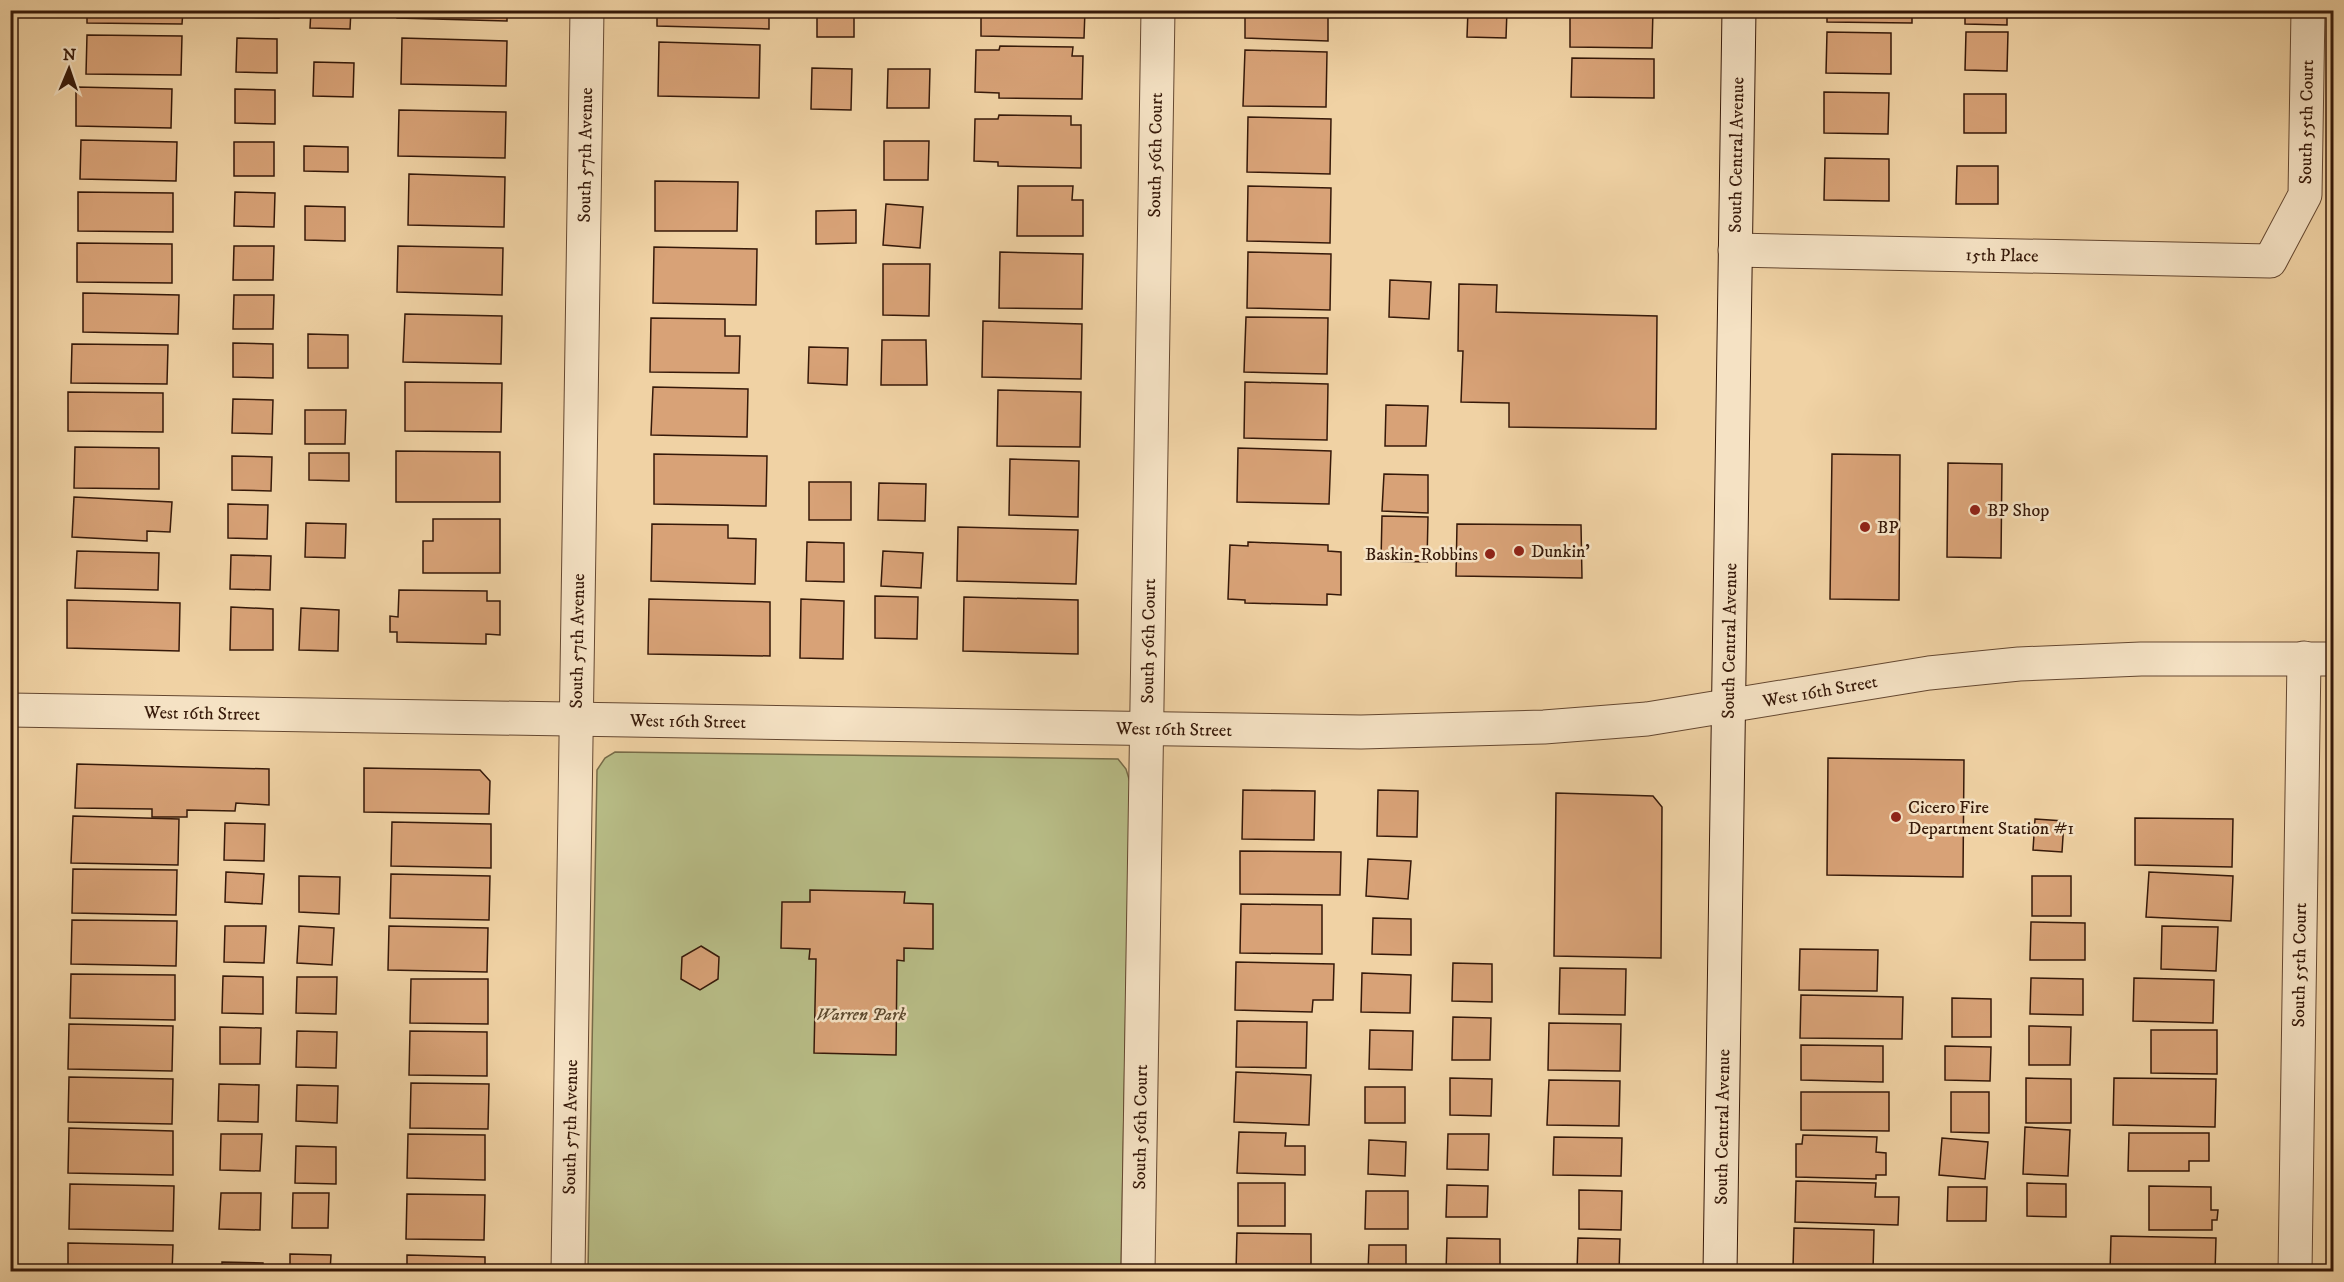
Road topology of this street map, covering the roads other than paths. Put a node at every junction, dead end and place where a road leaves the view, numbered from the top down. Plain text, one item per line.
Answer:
1 (587, 10) edge
2 (1158, 10) edge
3 (1739, 10) edge
4 (2308, 10) edge
5 (1735, 250) junction
6 (2270, 261) joint
7 (2319, 658) edge
8 (1728, 706) junction
9 (10, 710) edge
10 (576, 719) junction
11 (1146, 728) junction
12 (568, 1272) edge
13 (1138, 1272) edge
14 (1720, 1272) edge
15 (2295, 1272) edge

1 - 10 street, South 57th Avenue
2 - 11 street, South 56th Court
3 - 5 street, South Central Avenue
4 - 6 street, South 55th Court
5 - 6 street, 15th Place
5 - 8 street, South Central Avenue
7 - 8 street, West 16th Street
7 - 15 street, South 55th Court
8 - 11 street, West 16th Street
8 - 14 street, South Central Avenue
9 - 10 street, West 16th Street
10 - 11 street, West 16th Street
10 - 12 street, South 57th Avenue
11 - 13 street, South 56th Court

